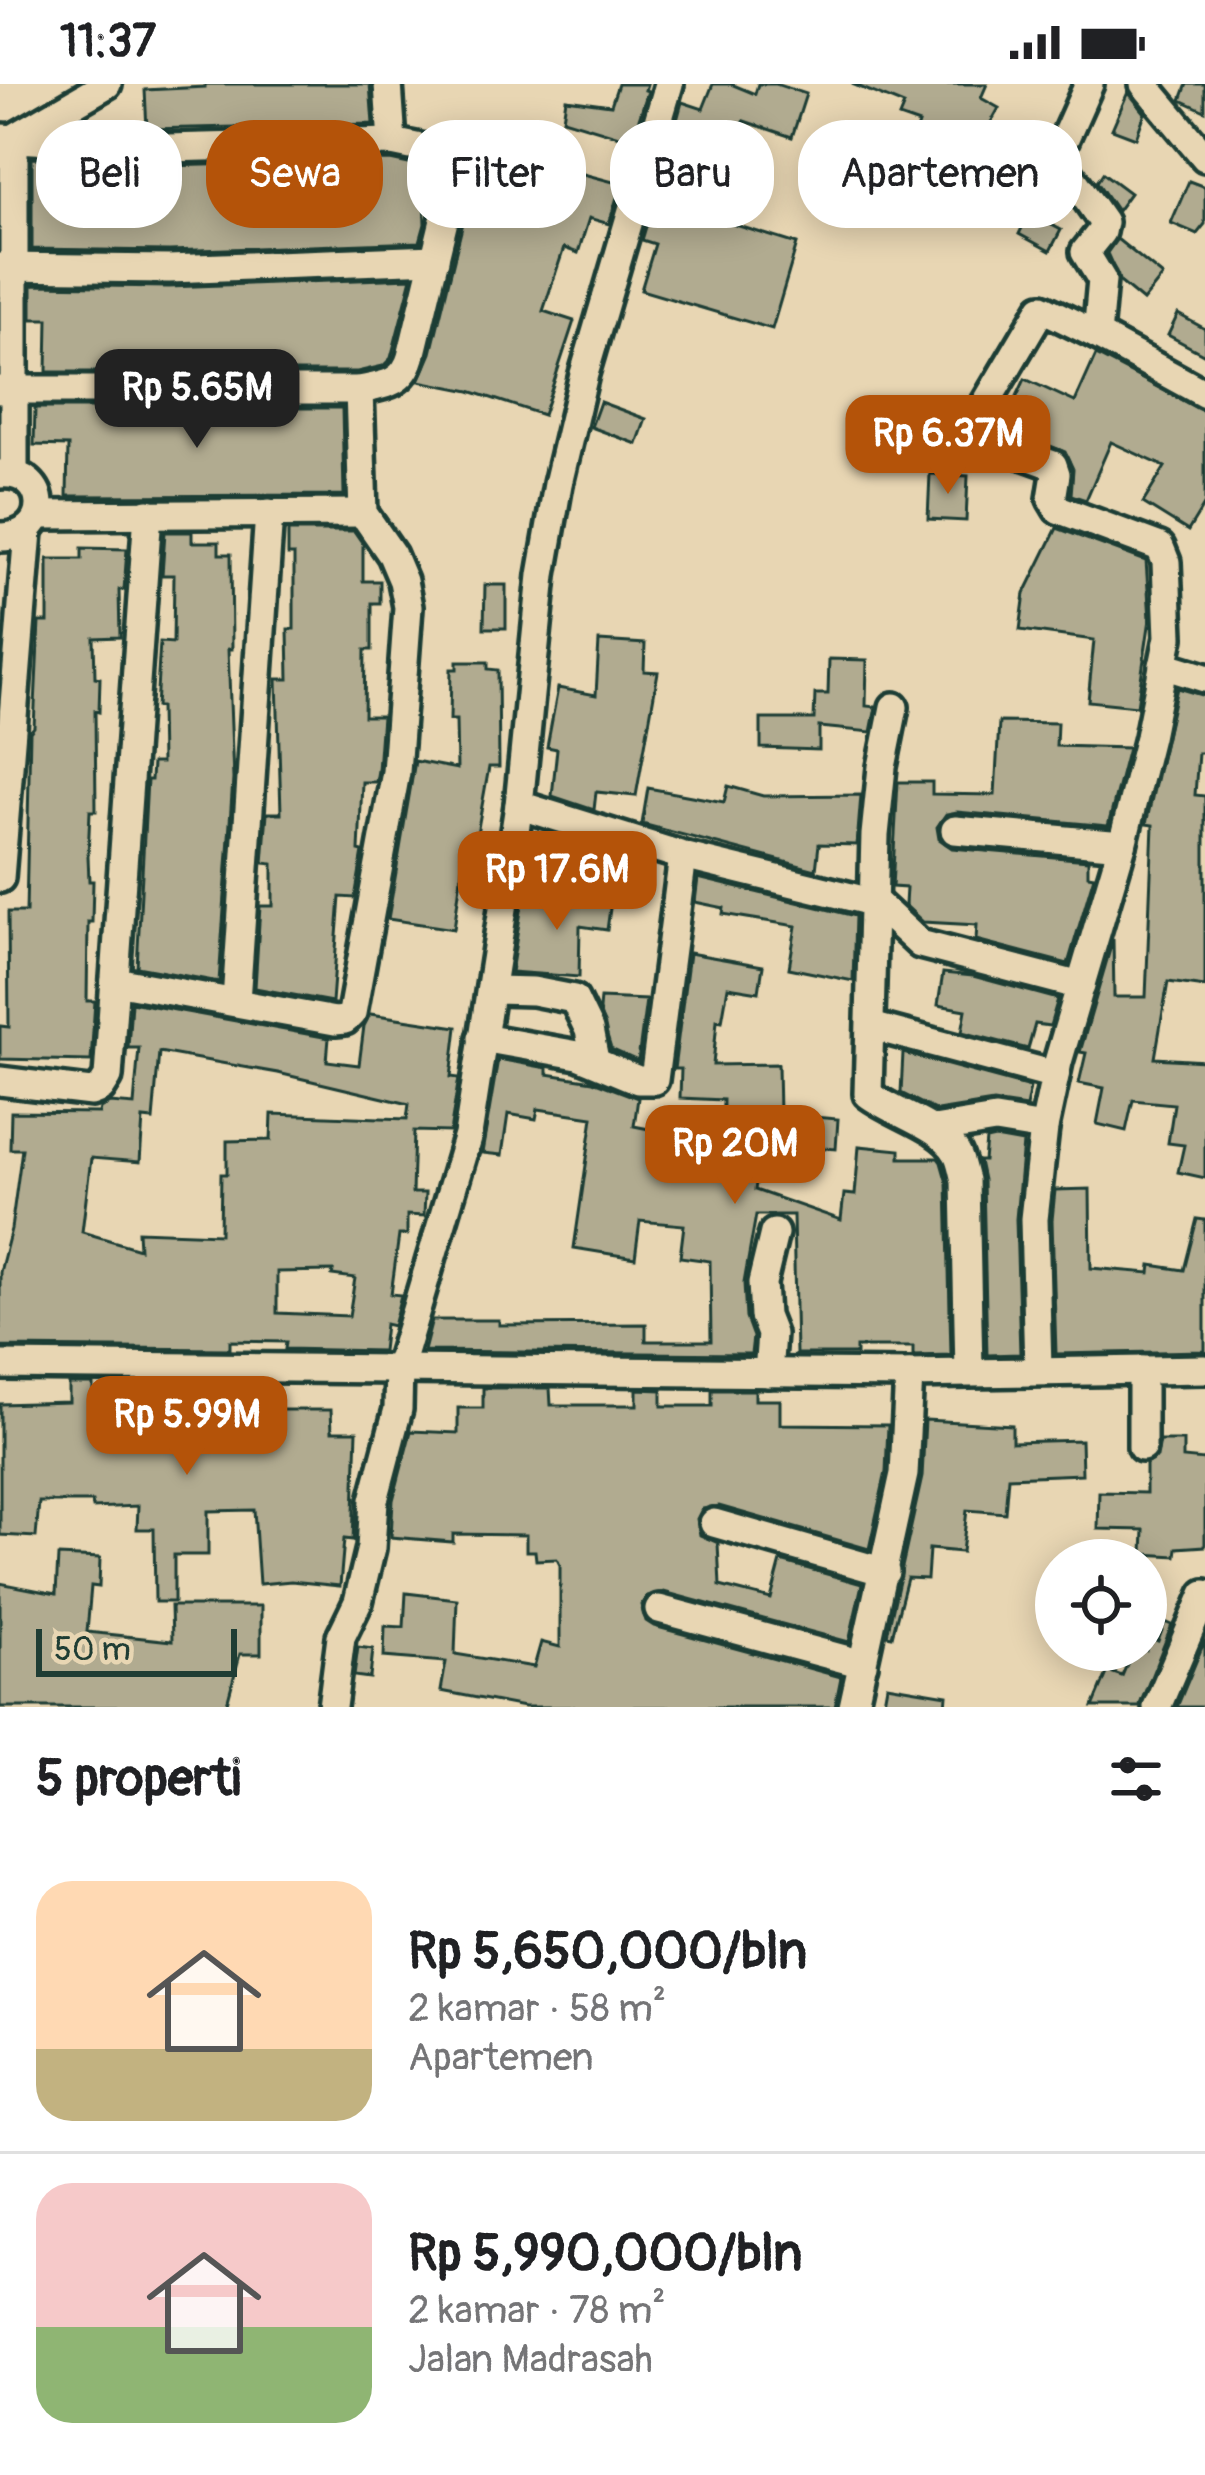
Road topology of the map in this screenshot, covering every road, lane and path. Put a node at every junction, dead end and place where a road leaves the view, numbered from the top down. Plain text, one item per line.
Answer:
1 (107, 84) edge
2 (388, 84) edge
3 (669, 84) edge
4 (1089, 84) edge
5 (1144, 84) edge
6 (7, 138) edge
7 (392, 142) junction
8 (1205, 157) edge
9 (435, 259) junction
10 (6, 267) edge
11 (1096, 335) junction
12 (7, 390) edge
13 (359, 390) junction
14 (1204, 390) edge
15 (7, 473) edge
16 (148, 513) junction
17 (362, 513) junction
18 (268, 514) junction
19 (22, 527) edge
20 (1163, 665) junction
21 (1205, 678) edge
22 (894, 707) dead end
23 (6, 724) edge
24 (519, 805) junction
25 (956, 830) dead end
26 (1122, 844) junction
27 (683, 856) junction
28 (0, 878) edge
29 (876, 903) junction
30 (115, 981) junction
31 (1081, 986) junction
32 (493, 990) junction
33 (236, 1001) junction
34 (871, 1026) junction
35 (482, 1038) junction
36 (595, 1060) junction
37 (1055, 1075) junction
38 (0, 1081) edge
39 (1043, 1128) junction
40 (934, 1130) junction
41 (774, 1233) dead end
42 (0, 1365) edge
43 (399, 1367) junction
44 (1038, 1369) junction
45 (1205, 1369) edge
46 (1142, 1370) junction
47 (969, 1372) junction
48 (768, 1373) junction
49 (909, 1374) junction
50 (1142, 1448) dead end
51 (714, 1523) dead end
52 (885, 1572) junction
53 (1205, 1594) edge
54 (659, 1609) dead end
55 (863, 1664) junction
56 (332, 1707) edge
57 (853, 1707) edge
58 (1157, 1707) edge

1 - 6 street
2 - 7 street
3 - 24 street
4 - 11 street
5 - 8 street
6 - 7 street
6 - 10 street
7 - 9 street
9 - 10 street
9 - 13 street
10 - 12 street
11 - 14 street
11 - 20 street
12 - 13 street
12 - 15 street
13 - 17 street
15 - 19 street
16 - 18 street
16 - 19 street
16 - 30 street
17 - 18 street
17 - 33 street
18 - 33 street
19 - 23 street
20 - 21 street
20 - 26 street
22 - 29 street
23 - 28 street
24 - 27 street
24 - 32 street
25 - 26 street
26 - 31 street
27 - 29 street
27 - 36 street
29 - 31 street
29 - 34 street
30 - 33 street
30 - 38 street
31 - 37 street
32 - 35 street
32 - 36 street
34 - 37 street
34 - 40 street
35 - 36 street
35 - 43 street
37 - 39 street
39 - 40 street
39 - 44 street
40 - 47 street
41 - 48 street
42 - 43 street
43 - 48 street
43 - 56 street
44 - 46 street
44 - 47 street
45 - 46 street
46 - 50 street
47 - 49 street
48 - 49 street
49 - 52 street
51 - 52 street
52 - 55 street
53 - 58 street
54 - 55 street
55 - 57 street

